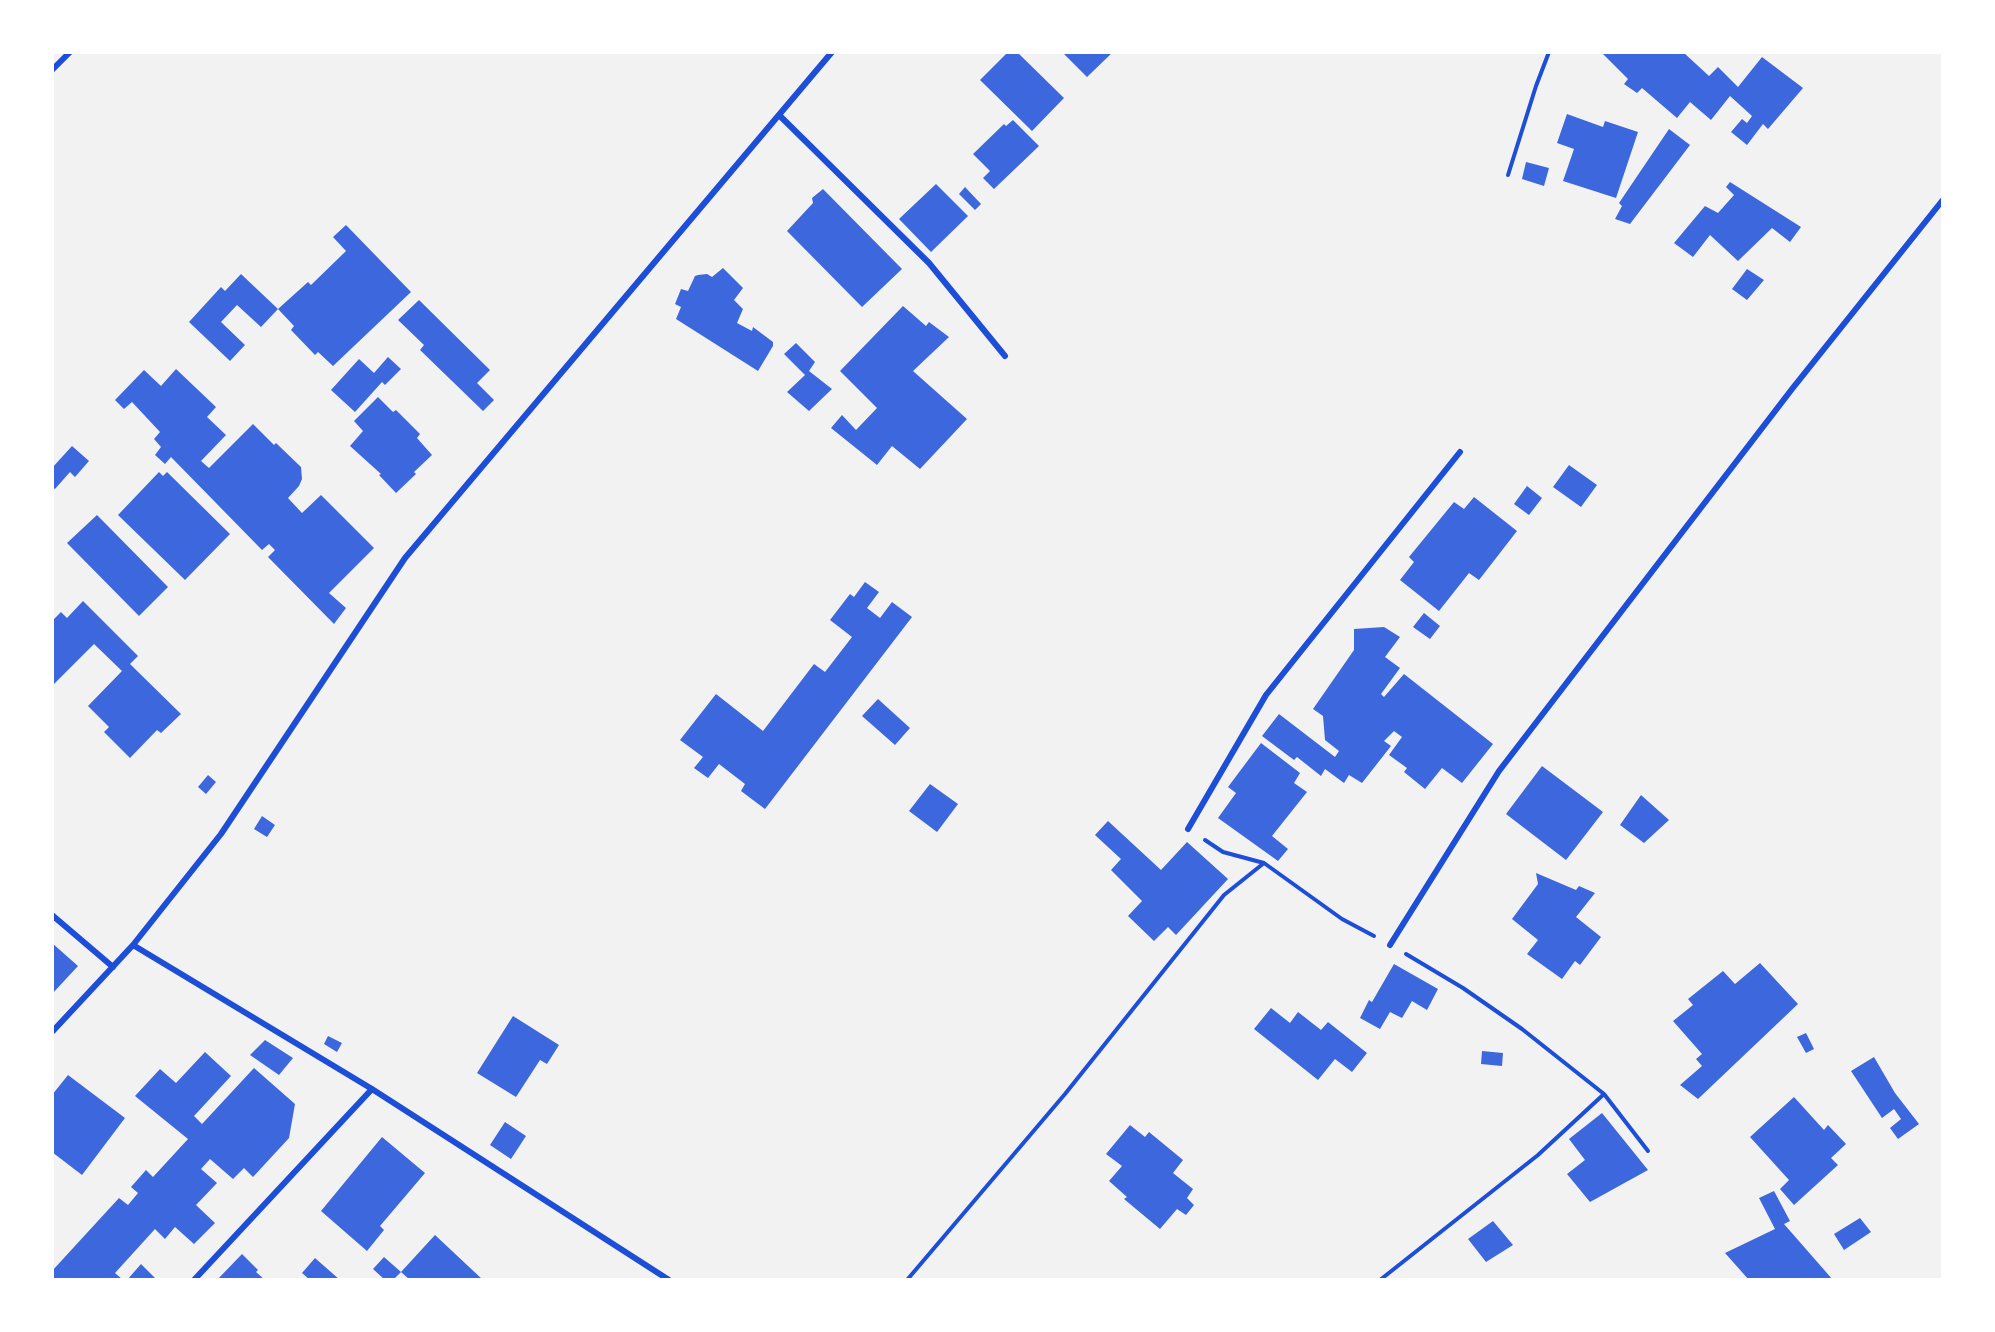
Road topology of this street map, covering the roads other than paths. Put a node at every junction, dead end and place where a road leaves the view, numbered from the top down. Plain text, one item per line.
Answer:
1 (70, 52) edge
2 (832, 52) edge
3 (52, 70) edge
4 (779, 115) junction
5 (1942, 201) edge
6 (1005, 356) dead end
7 (1460, 452) dead end
8 (1188, 829) road end
9 (52, 915) edge
10 (133, 945) junction
11 (1390, 945) road end
12 (113, 967) junction
13 (52, 1032) edge
14 (372, 1089) junction
15 (194, 1280) edge
16 (669, 1280) edge

1 - 3 street
2 - 4 street
4 - 6 street
4 - 10 street
5 - 11 street
7 - 8 street
9 - 12 street
10 - 12 street
10 - 14 street
12 - 13 street
14 - 15 street
14 - 16 street

